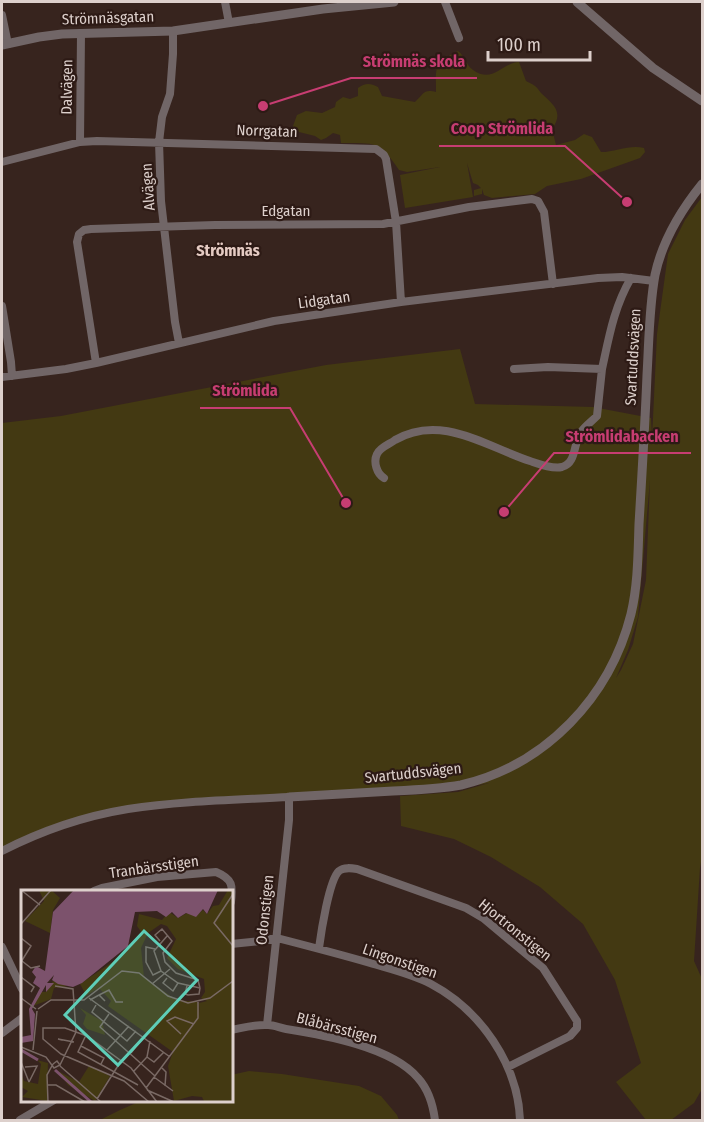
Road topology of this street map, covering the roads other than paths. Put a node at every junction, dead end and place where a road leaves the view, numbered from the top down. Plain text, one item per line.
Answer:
1 (225, 2) edge
2 (394, 2) edge
3 (445, 2) edge
4 (577, 2) edge
5 (2, 15) edge
6 (229, 23) junction
7 (172, 31) junction
8 (81, 33) junction
9 (459, 38) dead end
10 (5, 45) edge
11 (702, 101) edge
12 (80, 142) junction
13 (159, 142) junction
14 (2, 162) edge
15 (702, 184) edge
16 (396, 222) junction
17 (165, 226) junction
18 (631, 278) junction
19 (654, 281) junction
20 (553, 284) junction
21 (401, 302) junction
22 (2, 306) edge
23 (179, 343) junction
24 (96, 363) junction
25 (514, 369) dead end
26 (602, 369) junction
27 (12, 376) junction
28 (2, 377) edge
29 (384, 478) dead end
30 (289, 797) junction
31 (2, 851) edge
32 (97, 890) edge
33 (232, 896) edge
34 (277, 938) junction
35 (232, 944) edge
36 (2, 947) edge
37 (319, 948) junction
38 (21, 987) edge
39 (21, 1019) edge
40 (267, 1025) junction
41 (232, 1030) edge
42 (2, 1033) edge
43 (508, 1067) junction
44 (52, 1101) edge
45 (20, 1120) edge
46 (435, 1120) edge
47 (520, 1120) edge

1 - 6 street
2 - 6 street, Strömnäsgatan
3 - 9 street
4 - 11 street
5 - 10 street
6 - 7 street, Strömnäsgatan
7 - 8 street, Strömnäsgatan
7 - 13 street, Alvägen
8 - 10 street, Strömnäsgatan
8 - 12 street, Dalvägen
12 - 13 street, Norrgatan
12 - 14 street, Norrgatan
13 - 16 street, Norrgatan
13 - 17 street, Alvägen
15 - 19 street, Svartuddsvägen
16 - 17 street, Edgatan
16 - 20 street, Edgatan
16 - 21 street, Norrgatan
17 - 23 street, Alvägen
17 - 24 street, Edgatan
18 - 19 street, Lidgatan
18 - 20 street, Lidgatan
18 - 26 street
19 - 30 street, Svartuddsvägen
20 - 21 street, Lidgatan
21 - 23 street, Lidgatan
22 - 27 street
23 - 24 street, Lidgatan
24 - 27 street, Lidgatan
25 - 26 street
26 - 29 street
27 - 28 street, Lidgatan
30 - 31 street, Svartuddsvägen
30 - 34 street, Odonstigen
32 - 33 street, Tranbärsstigen
34 - 35 street, Lingonstigen
34 - 37 street, Lingonstigen
34 - 40 street, Odonstigen
36 - 38 street
37 - 43 street, Lingonstigen
37 - 43 street, Hjortronstigen
39 - 42 street
40 - 41 street, Blåbärsstigen
40 - 46 street, Blåbärsstigen
43 - 47 street, Lingonstigen
44 - 45 street

